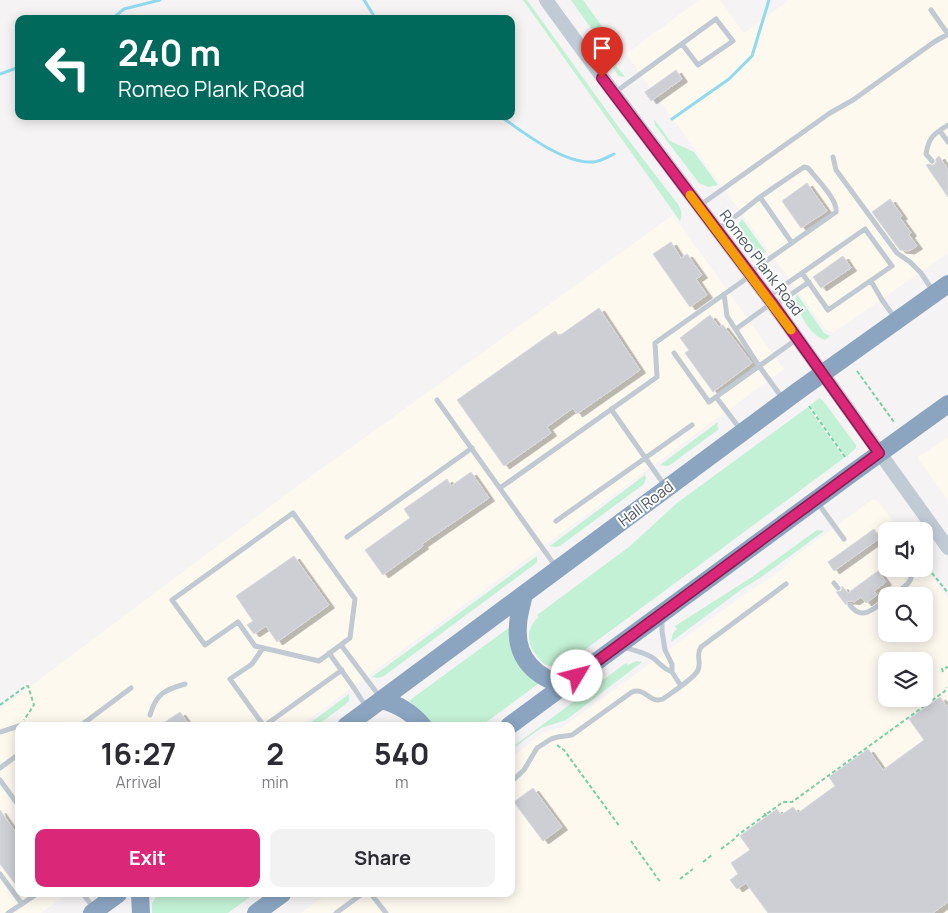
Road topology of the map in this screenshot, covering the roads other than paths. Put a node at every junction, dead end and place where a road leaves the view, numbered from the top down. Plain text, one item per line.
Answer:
1 (546, 0) edge
2 (931, 10) dead end
3 (948, 34) edge
4 (682, 44) junction
5 (614, 93) junction
6 (948, 125) edge
7 (940, 130) junction
8 (948, 142) edge
9 (833, 157) dead end
10 (932, 162) dead end
11 (760, 197) junction
12 (699, 206) junction
13 (716, 230) junction
14 (792, 243) junction
15 (802, 273) junction
16 (750, 274) junction
17 (870, 281) junction
18 (808, 282) junction
19 (941, 288) edge
20 (724, 294) junction
21 (771, 302) junction
22 (897, 320) junction
23 (736, 328) junction
24 (797, 338) junction
25 (674, 353) dead end
26 (759, 366) junction
27 (823, 374) junction
28 (716, 397) junction
29 (437, 400) dead end
30 (785, 402) junction
31 (948, 404) edge
32 (611, 409) junction
33 (692, 425) dead end
34 (742, 433) junction
35 (472, 448) junction
36 (879, 453) junction
37 (646, 458) junction
38 (500, 488) junction
39 (667, 489) junction
40 (816, 500) junction
41 (556, 521) dead end
42 (347, 537) dead end
43 (844, 539) dead end
44 (948, 548) edge
45 (558, 569) junction
46 (911, 577) edge
47 (834, 583) dead end
48 (786, 584) dead end
49 (903, 587) edge
50 (838, 588) dead end
51 (524, 594) junction
52 (850, 605) dead end
53 (878, 606) edge
54 (662, 613) junction
55 (341, 645) junction
56 (618, 646) junction
57 (263, 648) junction
58 (329, 653) junction
59 (342, 670) junction
60 (672, 672) junction
61 (185, 684) dead end
62 (565, 685) junction
63 (681, 686) junction
64 (130, 688) dead end
65 (382, 700) junction
66 (368, 710) junction
67 (150, 715) dead end
68 (85, 722) edge
69 (261, 722) edge
70 (270, 722) edge
71 (352, 722) edge
72 (419, 722) edge
73 (514, 722) edge
74 (15, 727) edge
75 (0, 732) edge
76 (15, 757) edge
77 (0, 768) edge
78 (515, 778) edge
79 (0, 780) edge
80 (15, 801) edge
81 (0, 874) edge
82 (15, 894) edge
83 (17, 897) edge
84 (32, 897) edge
85 (85, 897) edge
86 (114, 897) edge
87 (140, 897) edge
88 (278, 897) edge
89 (358, 897) edge
90 (374, 897) edge
91 (22, 904) junction
92 (94, 912) edge
93 (8, 913) edge
94 (141, 913) edge
95 (256, 913) edge
96 (336, 913) edge
97 (386, 913) edge

1 - 5 main road, Romeo Plank Road
2 - 3 lane
3 - 12 lane
4 - 4 lane
4 - 5 lane
5 - 12 main road, Romeo Plank Road
6 - 7 lane
7 - 8 lane
7 - 10 lane
9 - 19 lane
11 - 13 lane
11 - 14 lane
11 - 14 lane
12 - 13 main road, Romeo Plank Road
13 - 16 main road, Romeo Plank Road
14 - 16 lane
15 - 17 lane
15 - 18 lane
15 - 21 lane
16 - 20 lane
16 - 21 main road, Romeo Plank Road
17 - 18 lane
17 - 22 lane
18 - 21 lane
19 - 22 highway, Hall Road
20 - 23 lane
20 - 32 lane
21 - 23 lane
21 - 24 main road, Romeo Plank Road
22 - 27 highway, Hall Road
23 - 26 lane
24 - 26 lane
24 - 27 main road, Romeo Plank Road
25 - 28 lane
26 - 28 lane
26 - 30 lane
27 - 30 highway, Hall Road
27 - 36 main road, Romeo Plank Road
28 - 34 lane
29 - 35 lane
30 - 34 highway, Hall Road
31 - 36 highway
32 - 37 lane
32 - 38 lane
33 - 37 lane
34 - 39 highway, Hall Road
35 - 38 lane
35 - 42 lane
36 - 40 highway
36 - 44 main road, Romeo Plank Road
37 - 39 lane
37 - 41 lane
38 - 45 lane
39 - 45 highway, Hall Road
40 - 43 lane
40 - 54 highway
45 - 51 highway, Hall Road
46 - 49 lane
47 - 50 lane
48 - 63 lane
51 - 62 highway
51 - 65 highway, Hall Road
52 - 53 lane
54 - 56 highway
54 - 60 lane
55 - 57 lane
55 - 58 lane
55 - 65 lane
56 - 60 lane
56 - 62 highway
57 - 58 lane
57 - 69 lane
58 - 59 lane
59 - 66 lane
59 - 70 lane
60 - 63 lane
61 - 67 lane
62 - 73 highway
63 - 78 lane
64 - 68 lane
65 - 66 highway, Hall Road
65 - 72 highway
66 - 71 highway, Hall Road
74 - 75 lane
76 - 77 lane
79 - 80 lane
81 - 82 lane
83 - 91 lane
84 - 91 lane
85 - 92 lane
86 - 92 highway
87 - 94 highway
88 - 95 highway
89 - 96 lane
90 - 97 lane
91 - 93 lane

